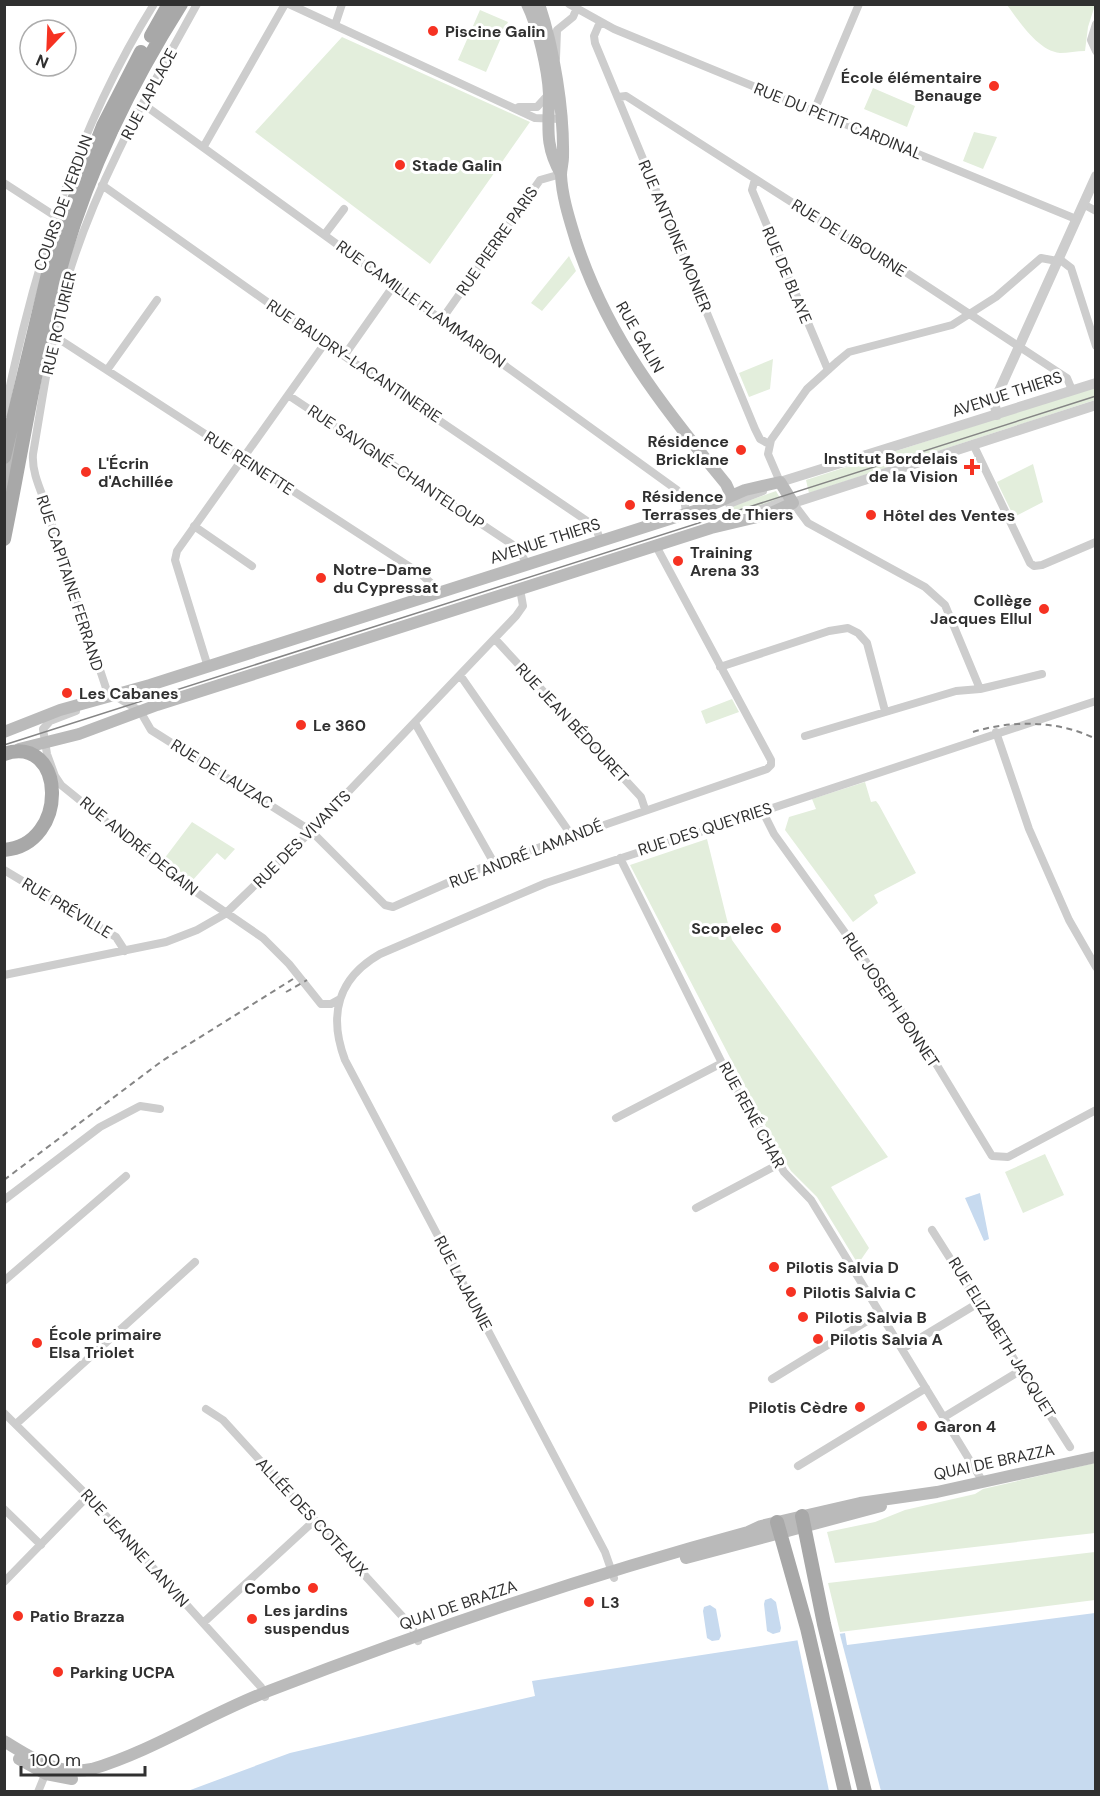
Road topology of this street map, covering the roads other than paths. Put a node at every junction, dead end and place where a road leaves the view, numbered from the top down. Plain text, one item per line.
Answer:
1 (154, 4) edge
2 (164, 4) edge
3 (169, 4) edge
4 (183, 4) edge
5 (197, 4) edge
6 (287, 4) edge
7 (342, 4) edge
8 (526, 4) edge
9 (539, 4) edge
10 (860, 4) edge
11 (573, 7) edge
12 (600, 22) junction
13 (1095, 24) edge
14 (334, 25) junction
15 (1095, 51) edge
16 (555, 75) junction
17 (120, 89) junction
18 (549, 94) junction
19 (618, 97) junction
20 (142, 104) junction
21 (512, 106) junction
22 (814, 111) junction
23 (553, 119) junction
24 (204, 146) junction
25 (561, 174) junction
26 (1095, 176) edge
27 (755, 179) junction
28 (4, 183) edge
29 (102, 185) junction
30 (1083, 204) junction
31 (344, 209) dead end
32 (1095, 211) edge
33 (55, 216) junction
34 (1076, 219) junction
35 (325, 234) junction
36 (1057, 259) junction
37 (394, 285) junction
38 (157, 300) dead end
39 (969, 314) junction
40 (442, 319) junction
41 (54, 340) junction
42 (325, 343) junction
43 (1095, 346) edge
44 (1018, 347) junction
45 (344, 356) junction
46 (26, 370) junction
47 (107, 370) junction
48 (828, 370) junction
49 (1095, 383) edge
50 (1072, 390) junction
51 (288, 395) junction
52 (6, 399) edge
53 (1095, 405) edge
54 (4, 414) edge
55 (997, 415) junction
56 (769, 444) junction
57 (973, 444) junction
58 (4, 458) edge
59 (243, 459) junction
60 (33, 464) joint
61 (780, 482) junction
62 (790, 498) junction
63 (8, 499) edge
64 (730, 500) junction
65 (686, 513) junction
66 (737, 521) junction
67 (194, 526) junction
68 (4, 539) edge
69 (601, 541) junction
70 (1095, 542) edge
71 (656, 546) junction
72 (527, 565) junction
73 (252, 566) dead end
74 (520, 589) junction
75 (437, 593) junction
76 (495, 639) junction
77 (208, 667) junction
78 (720, 667) junction
79 (1042, 674) dead end
80 (460, 675) junction
81 (980, 688) junction
82 (118, 697) junction
83 (1095, 701) edge
84 (140, 711) junction
85 (885, 711) junction
86 (415, 723) junction
87 (4, 732) edge
88 (996, 732) junction
89 (805, 736) dead end
90 (50, 740) junction
91 (19, 749) junction
92 (4, 754) edge
93 (50, 769) junction
94 (645, 809) junction
95 (762, 810) junction
96 (311, 831) junction
97 (572, 836) junction
98 (4, 849) edge
99 (620, 858) junction
100 (494, 863) junction
101 (4, 870) edge
102 (225, 914) junction
103 (126, 951) junction
104 (1095, 967) edge
105 (4, 975) edge
106 (340, 999) junction
107 (722, 1063) junction
108 (160, 1108) dead end
109 (1095, 1110) edge
110 (616, 1118) dead end
111 (779, 1164) junction
112 (126, 1176) dead end
113 (4, 1200) edge
114 (696, 1208) dead end
115 (932, 1230) dead end
116 (195, 1262) dead end
117 (4, 1281) edge
118 (980, 1302) junction
119 (880, 1313) junction
120 (902, 1349) junction
121 (1023, 1369) junction
122 (772, 1378) dead end
123 (926, 1388) junction
124 (206, 1408) dead end
125 (4, 1413) edge
126 (944, 1417) junction
127 (16, 1424) junction
128 (1070, 1447) dead end
129 (1095, 1457) edge
130 (798, 1466) dead end
131 (982, 1482) junction
132 (88, 1496) junction
133 (4, 1509) edge
134 (315, 1520) junction
135 (804, 1521) junction
136 (779, 1527) junction
137 (40, 1545) junction
138 (612, 1570) junction
139 (4, 1582) edge
140 (203, 1623) junction
141 (416, 1636) junction
142 (263, 1693) junction
143 (4, 1741) edge
144 (4, 1746) edge
145 (47, 1770) junction
146 (38, 1791) edge
147 (845, 1791) edge
148 (865, 1791) edge

1 - 33 street, COURS DE VERDUN
2 - 17 main road
3 - 17 main road
4 - 63 main road
5 - 20 street, RUE LAPLACE
6 - 14 street
6 - 24 street
7 - 14 street
8 - 18 main road
9 - 16 main road
10 - 22 street
11 - 12 street, RUE DU PETIT CARDINAL
11 - 16 street
12 - 19 street, RUE ANTOINE MONIER
12 - 22 street, RUE DU PETIT CARDINAL
13 - 15 street
14 - 21 street
16 - 23 main road
17 - 46 main road
18 - 21 street
18 - 23 main road
19 - 27 street, RUE DE LIBOURNE
19 - 56 street, RUE ANTOINE MONIER
20 - 24 street, RUE CAMILLE FLAMMARION
20 - 29 street, RUE LAPLACE
21 - 23 street
22 - 34 street, RUE DU PETIT CARDINAL
23 - 25 main road, RUE GALIN
24 - 35 street, RUE CAMILLE FLAMMARION
25 - 40 street, RUE PIERRE PARIS
25 - 64 main road, RUE GALIN
26 - 30 street
27 - 39 street, RUE DE LIBOURNE
27 - 48 street, RUE DE BLAYE
28 - 33 street
29 - 41 street, RUE ROTURIER
29 - 42 street, RUE BAUDRY-LACANTINERIE
30 - 32 street
30 - 34 street
31 - 35 street
33 - 52 street, COURS DE VERDUN
34 - 36 street
35 - 37 street, RUE CAMILLE FLAMMARION
36 - 39 street
36 - 43 street
36 - 44 street
37 - 40 street, RUE CAMILLE FLAMMARION
37 - 45 street
38 - 47 street
39 - 44 street, RUE DE LIBOURNE
39 - 48 street
40 - 65 street, RUE CAMILLE FLAMMARION
41 - 47 street, RUE REINETTE
41 - 60 street, RUE ROTURIER
42 - 45 street, RUE BAUDRY-LACANTINERIE
42 - 51 street
44 - 50 street, RUE DE LIBOURNE
44 - 55 street
45 - 69 street, RUE BAUDRY-LACANTINERIE
46 - 58 main road
46 - 63 main road
47 - 59 street, RUE REINETTE
48 - 56 street
49 - 50 street, AVENUE THIERS
50 - 55 street, AVENUE THIERS
51 - 59 street
51 - 72 street, RUE SAVIGNÉ-CHANTELOUP
52 - 54 street, COURS DE VERDUN
53 - 57 street
55 - 61 street, AVENUE THIERS
56 - 61 street
57 - 62 street
57 - 70 street
59 - 67 street
59 - 75 street, RUE REINETTE
60 - 82 street, RUE CAPITAINE FERRAND
61 - 62 main road
61 - 64 main road, AVENUE THIERS
62 - 66 main road
62 - 81 street
63 - 68 main road
64 - 65 main road, AVENUE THIERS
64 - 66 main road, RUE GALIN
65 - 69 main road, AVENUE THIERS
66 - 71 main road
67 - 73 street
67 - 77 street
69 - 72 main road, AVENUE THIERS
71 - 74 main road
71 - 78 street
72 - 75 main road, AVENUE THIERS
74 - 76 street, RUE DES VIVANTS
74 - 84 main road
75 - 77 main road, AVENUE THIERS
76 - 80 street, RUE DES VIVANTS
76 - 94 street, RUE JEAN BÉDOURET
77 - 82 main road, AVENUE THIERS
78 - 85 street
78 - 94 street, RUE ANDRÉ LAMANDÉ
79 - 81 street
80 - 86 street, RUE DES VIVANTS
80 - 97 street
81 - 85 street
82 - 84 street
82 - 87 main road, AVENUE THIERS
82 - 90 street
82 - 90 street
83 - 88 street, RUE DES QUEYRIES
84 - 90 main road
84 - 96 street, RUE DE LAUZAC
85 - 89 street
86 - 96 street, RUE DES VIVANTS
86 - 100 street
88 - 95 street, RUE DES QUEYRIES
88 - 104 street
90 - 91 main road
90 - 93 street
91 - 92 main road
91 - 93 main road
93 - 98 main road
93 - 102 street, RUE ANDRÉ DEGAIN
94 - 97 street, RUE ANDRÉ LAMANDÉ
95 - 99 street, RUE DES QUEYRIES
95 - 109 street, RUE JOSEPH BONNET
96 - 100 street, RUE ANDRÉ LAMANDÉ
96 - 102 street, RUE DES VIVANTS
97 - 100 street, RUE ANDRÉ LAMANDÉ
99 - 106 street, RUE DES QUEYRIES
99 - 107 street, RUE RENÉ CHAR
101 - 103 street, RUE PRÉVILLE
102 - 103 street, RUE DES VIVANTS
102 - 106 street, RUE ANDRÉ DEGAIN
103 - 105 street, RUE DES VIVANTS
106 - 138 street, RUE LAJAUNIE
107 - 110 street
107 - 111 street, RUE RENÉ CHAR
108 - 113 street
111 - 114 street
111 - 119 street, RUE RENÉ CHAR
112 - 117 street
115 - 118 street, RUE ELIZABETH JACQUET
116 - 127 street
118 - 120 street
118 - 121 street, RUE ELIZABETH JACQUET
119 - 120 street, RUE RENÉ CHAR
119 - 122 street
120 - 123 street, RUE RENÉ CHAR
121 - 126 street
121 - 128 street, RUE ELIZABETH JACQUET
123 - 126 street, RUE RENÉ CHAR
123 - 130 street
124 - 134 street, ALLÉE DES COTEAUX
125 - 127 street, RUE JEANNE LANVIN
126 - 131 street, RUE RENÉ CHAR
127 - 132 street, RUE JEANNE LANVIN
129 - 131 main road, QUAI DE BRAZZA
131 - 135 main road, QUAI DE BRAZZA
132 - 137 street
132 - 140 street, RUE JEANNE LANVIN
133 - 137 street
134 - 140 street
134 - 141 street, ALLÉE DES COTEAUX
135 - 136 main road, QUAI DE BRAZZA
135 - 148 main road
136 - 138 main road, QUAI DE BRAZZA
136 - 147 main road
137 - 139 street
138 - 141 main road, QUAI DE BRAZZA
140 - 142 street, RUE JEANNE LANVIN
141 - 142 main road, QUAI DE BRAZZA
142 - 145 main road, QUAI DE BRAZZA
143 - 145 main road
144 - 145 main road
145 - 146 street

